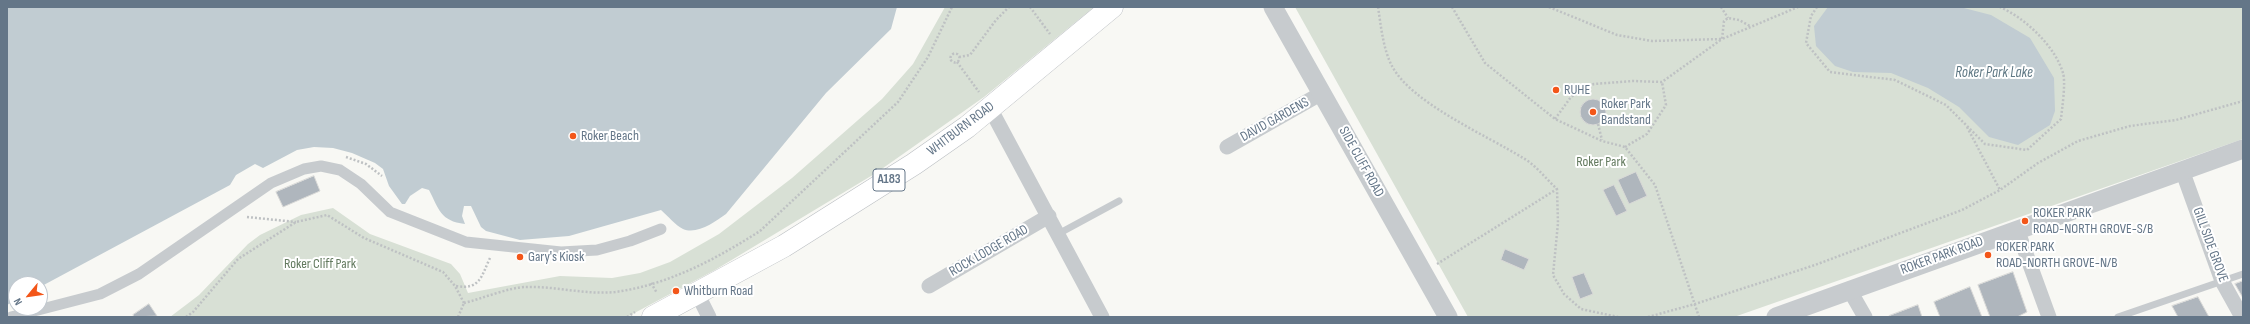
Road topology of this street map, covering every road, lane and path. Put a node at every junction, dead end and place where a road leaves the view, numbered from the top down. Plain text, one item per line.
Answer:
1 (952, 7) edge
2 (1008, 7) edge
3 (1030, 7) edge
4 (1112, 7) edge
5 (1273, 7) edge
6 (1378, 7) edge
7 (1453, 7) edge
8 (1549, 7) edge
9 (1721, 7) edge
10 (1798, 7) edge
11 (1817, 7) edge
12 (2000, 7) edge
13 (1728, 18) junction
14 (1750, 26) junction
15 (1722, 39) junction
16 (1054, 40) dead end
17 (959, 57) junction
18 (957, 62) junction
19 (1662, 82) junction
20 (1322, 94) junction
21 (2243, 101) edge
22 (987, 103) junction
23 (1555, 119) junction
24 (1598, 124) dead end
25 (1965, 124) junction
26 (1602, 141) junction
27 (1227, 147) dead end
28 (1625, 147) junction
29 (2243, 149) edge
30 (342, 156) dead end
31 (2182, 170) junction
32 (382, 176) dead end
33 (1557, 189) junction
34 (2000, 190) junction
35 (1119, 201) dead end
36 (242, 216) dead end
37 (1049, 216) junction
38 (296, 222) junction
39 (661, 229) dead end
40 (2017, 229) junction
41 (1058, 234) junction
42 (496, 246) junction
43 (1423, 272) junction
44 (2243, 274) edge
45 (2222, 281) junction
46 (651, 283) junction
47 (455, 286) junction
48 (929, 286) dead end
49 (1849, 289) junction
50 (696, 294) junction
51 (464, 303) junction
52 (1695, 304) junction
53 (656, 308) edge
54 (2140, 310) junction
55 (11, 317) edge
56 (186, 317) edge
57 (458, 317) edge
58 (709, 317) edge
59 (1102, 317) edge
60 (1448, 317) edge
61 (1618, 317) edge
62 (1648, 317) edge
63 (1699, 317) edge
64 (1776, 317) edge
65 (1865, 317) edge
66 (2049, 317) edge
67 (2118, 317) edge
68 (2144, 317) edge
69 (2242, 317) edge

1 - 46 path
2 - 17 path
3 - 16 path
4 - 22 main road, WHITBURN ROAD / A183
5 - 20 street, SIDE CLIFF ROAD
6 - 33 path
7 - 23 path
8 - 15 path
9 - 13 path
10 - 14 path
11 - 25 path
12 - 25 path
13 - 14 path
13 - 15 path
14 - 15 path
15 - 19 path
17 - 18 path
17 - 18 path
18 - 22 path
19 - 23 path
19 - 28 path
20 - 27 street, DAVID GARDENS
20 - 43 street, SIDE CLIFF ROAD
21 - 34 path
22 - 37 street
22 - 50 main road, WHITBURN ROAD / A183
23 - 26 path
24 - 26 path
25 - 34 path
26 - 28 path
28 - 52 path
29 - 31 street, ROKER PARK ROAD
30 - 32 path
31 - 40 street, ROKER PARK ROAD
31 - 45 street, GILL SIDE GROVE
33 - 43 path
33 - 61 path
34 - 52 path
35 - 41 lane
36 - 38 path
37 - 41 street
37 - 48 street, ROCK LODGE ROAD
38 - 47 path
38 - 56 path
39 - 42 street
40 - 49 street, ROKER PARK ROAD
40 - 66 street
41 - 59 street
42 - 47 path
42 - 55 street
43 - 60 street, SIDE CLIFF ROAD
44 - 45 lane
45 - 54 lane
45 - 69 street, GILL SIDE GROVE
46 - 51 path
46 - 53 path
47 - 51 path
49 - 64 street, ROKER PARK ROAD
49 - 65 street
50 - 53 main road, WHITBURN ROAD / A183
50 - 58 street
51 - 57 path
52 - 62 path
52 - 63 path
54 - 67 lane
54 - 68 lane

